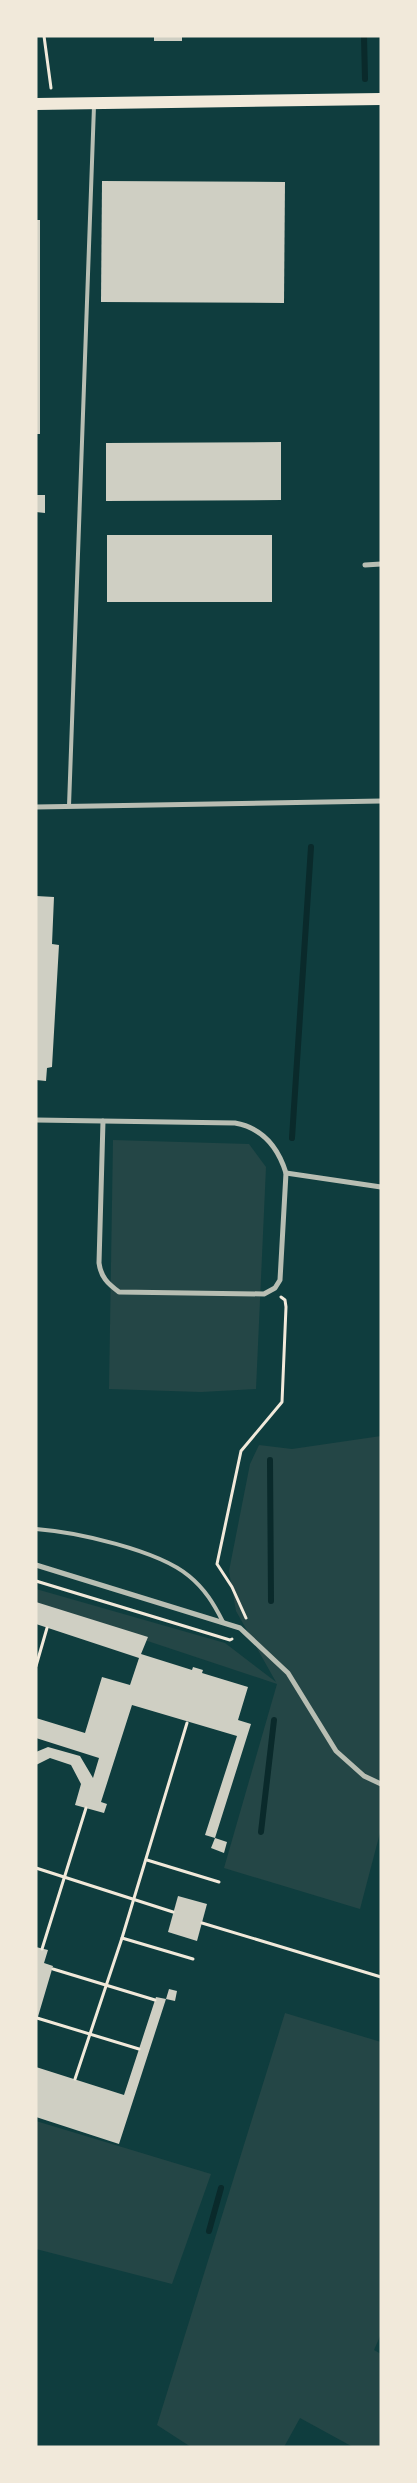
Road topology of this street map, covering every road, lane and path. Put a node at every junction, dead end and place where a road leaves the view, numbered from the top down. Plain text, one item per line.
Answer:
1 (44, 36) edge
2 (381, 99) edge
3 (36, 104) edge
4 (53, 104) junction
5 (94, 104) junction
6 (381, 564) edge
7 (366, 565) dead end
8 (381, 800) edge
9 (69, 806) junction
10 (36, 807) edge
11 (36, 1120) edge
12 (103, 1121) junction
13 (286, 1173) junction
14 (381, 1187) edge
15 (272, 1290) junction
16 (36, 1528) edge
17 (36, 1565) edge
18 (223, 1622) junction
19 (48, 1628) dead end
20 (240, 1628) junction
21 (36, 1666) edge
22 (187, 1723) dead end
23 (381, 1784) edge
24 (86, 1808) dead end
25 (147, 1860) junction
26 (36, 1868) edge
27 (66, 1877) junction
28 (219, 1882) dead end
29 (133, 1898) junction
30 (173, 1912) dead end
31 (202, 1923) dead end
32 (122, 1938) junction
33 (42, 1949) dead end
34 (193, 1959) dead end
35 (52, 1969) dead end
36 (381, 1977) edge
37 (107, 1985) junction
38 (155, 2000) dead end
39 (37, 2018) edge
40 (90, 2034) junction
41 (139, 2049) dead end
42 (75, 2079) dead end

1 - 4 path
2 - 5 main road
3 - 4 main road
4 - 5 main road
5 - 9 lane
6 - 7 street
8 - 9 street
9 - 10 street
11 - 12 street
12 - 13 street
12 - 15 street
13 - 14 street
13 - 15 street
15 - 20 path
16 - 18 lane
17 - 18 street
18 - 20 street
19 - 21 path
20 - 23 street
22 - 25 path
24 - 27 path
25 - 28 path
25 - 29 path
26 - 27 path
27 - 29 path
27 - 33 path
29 - 30 path
29 - 32 path
31 - 36 path
32 - 34 path
32 - 37 path
35 - 37 path
37 - 38 path
37 - 40 path
39 - 40 path
40 - 41 path
40 - 42 path

